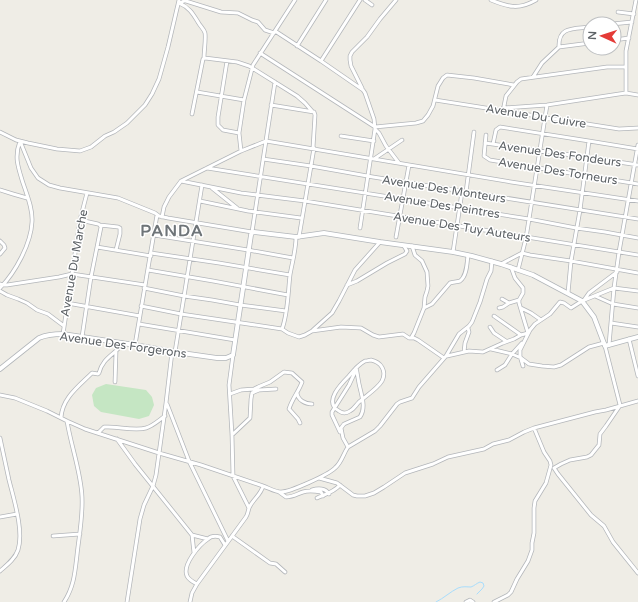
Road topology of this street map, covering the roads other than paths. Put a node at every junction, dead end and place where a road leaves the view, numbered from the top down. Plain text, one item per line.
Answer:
1 (295, 0) edge
2 (326, 0) edge
3 (360, 0) edge
4 (365, 0) edge
5 (396, 0) edge
6 (490, 0) edge
7 (536, 0) edge
8 (636, 0) edge
9 (179, 2) edge
10 (372, 5) dead end
11 (618, 12) dead end
12 (634, 14) junction
13 (632, 22) junction
14 (622, 23) edge
15 (582, 28) edge
16 (274, 32) junction
17 (628, 38) junction
18 (622, 39) edge
19 (582, 44) edge
20 (297, 46) junction
21 (559, 47) junction
22 (260, 53) junction
23 (204, 58) junction
24 (227, 61) junction
25 (321, 61) junction
26 (626, 67) junction
27 (253, 68) junction
28 (533, 77) junction
29 (275, 82) junction
30 (514, 85) junction
31 (363, 90) junction
32 (196, 92) junction
33 (626, 94) junction
34 (638, 95) edge
35 (221, 96) junction
36 (244, 100) junction
37 (435, 100) junction
38 (271, 105) junction
39 (547, 105) junction
40 (503, 110) junction
41 (312, 111) junction
42 (192, 114) dead end
43 (545, 117) junction
44 (375, 128) junction
45 (638, 128) edge
46 (0, 132) edge
47 (474, 132) dead end
48 (239, 133) junction
49 (542, 134) junction
50 (486, 135) dead end
51 (341, 136) dead end
52 (402, 140) dead end
53 (20, 141) junction
54 (266, 141) junction
55 (374, 141) junction
56 (589, 141) junction
57 (485, 143) junction
58 (493, 144) junction
59 (313, 148) junction
60 (638, 148) edge
61 (388, 149) junction
62 (240, 151) junction
63 (540, 151) junction
64 (586, 157) junction
65 (263, 159) junction
66 (372, 159) junction
67 (398, 163) junction
68 (409, 165) junction
69 (636, 165) edge
70 (311, 166) junction
71 (207, 168) junction
72 (537, 168) junction
73 (468, 174) junction
74 (368, 176) junction
75 (584, 176) junction
76 (261, 177) junction
77 (181, 181) junction
78 (405, 182) junction
79 (631, 183) junction
80 (308, 184) junction
81 (638, 184) edge
82 (202, 185) junction
83 (534, 185) junction
84 (211, 186) junction
85 (0, 190) edge
86 (464, 192) junction
87 (582, 192) junction
88 (87, 193) junction
89 (365, 193) junction
90 (258, 195) junction
91 (27, 198) junction
92 (402, 199) junction
93 (629, 199) junction
94 (200, 201) junction
95 (305, 201) junction
96 (638, 201) edge
97 (531, 203) junction
98 (460, 208) junction
99 (238, 209) junction
100 (580, 210) junction
101 (362, 211) junction
102 (256, 212) junction
103 (157, 214) junction
104 (162, 217) junction
105 (399, 217) junction
106 (626, 217) junction
107 (301, 218) junction
108 (529, 219) junction
109 (638, 219) edge
110 (80, 220) junction
111 (195, 222) junction
112 (100, 225) junction
113 (457, 226) junction
114 (360, 228) dead end
115 (576, 228) junction
116 (252, 232) junction
117 (154, 235) junction
118 (622, 235) junction
119 (297, 237) junction
120 (396, 237) dead end
121 (526, 238) junction
122 (638, 238) edge
123 (0, 241) edge
124 (192, 241) junction
125 (380, 242) junction
126 (574, 245) junction
127 (404, 246) junction
128 (412, 246) junction
129 (97, 247) junction
130 (116, 250) junction
131 (248, 250) junction
132 (453, 252) junction
133 (619, 252) junction
134 (522, 253) junction
135 (0, 254) edge
136 (151, 254) junction
137 (468, 255) junction
138 (638, 255) edge
139 (190, 258) junction
140 (293, 258) junction
141 (492, 261) junction
142 (571, 261) junction
143 (501, 264) junction
144 (511, 267) junction
145 (246, 268) junction
146 (148, 270) junction
147 (518, 270) junction
148 (617, 271) junction
149 (638, 273) edge
150 (72, 274) junction
151 (290, 275) junction
152 (92, 277) junction
153 (186, 277) junction
154 (2, 284) edge
155 (347, 285) junction
156 (144, 286) junction
157 (243, 286) junction
158 (614, 288) junction
159 (0, 290) edge
160 (638, 291) edge
161 (568, 293) junction
162 (288, 294) junction
163 (184, 296) junction
164 (595, 296) junction
165 (502, 298) dead end
166 (519, 300) junction
167 (583, 301) junction
168 (67, 303) junction
169 (510, 303) junction
170 (613, 304) junction
171 (240, 305) junction
172 (142, 306) junction
173 (87, 307) junction
174 (424, 308) junction
175 (499, 308) dead end
176 (521, 308) junction
177 (638, 308) edge
178 (286, 311) junction
179 (181, 314) junction
180 (140, 316) junction
181 (494, 316) dead end
182 (541, 320) junction
183 (237, 322) junction
184 (611, 323) junction
185 (139, 324) junction
186 (64, 326) junction
187 (490, 327) dead end
188 (638, 327) edge
189 (468, 328) junction
190 (282, 329) junction
191 (178, 330) junction
192 (312, 331) junction
193 (528, 333) junction
194 (63, 334) junction
195 (521, 335) junction
196 (82, 337) junction
197 (638, 337) edge
198 (412, 338) junction
199 (525, 338) junction
200 (629, 339) junction
201 (235, 340) junction
202 (506, 342) junction
203 (123, 343) junction
204 (135, 345) junction
205 (606, 345) junction
206 (491, 349) junction
207 (116, 352) junction
208 (173, 352) junction
209 (464, 352) junction
210 (512, 354) junction
211 (232, 355) junction
212 (445, 357) junction
213 (521, 358) junction
214 (523, 366) dead end
215 (356, 368) junction
216 (0, 369) edge
217 (497, 370) dead end
218 (638, 376) edge
219 (115, 382) dead end
220 (276, 389) dead end
221 (297, 393) junction
222 (230, 394) junction
223 (0, 395) edge
224 (363, 399) junction
225 (638, 401) edge
226 (166, 403) junction
227 (312, 404) dead end
228 (620, 406) junction
229 (335, 408) junction
230 (165, 416) junction
231 (61, 418) junction
232 (67, 421) junction
233 (300, 423) dead end
234 (534, 428) junction
235 (98, 433) junction
236 (342, 434) junction
237 (232, 435) junction
238 (0, 438) edge
239 (116, 439) junction
240 (348, 447) junction
241 (159, 453) junction
242 (189, 461) junction
243 (550, 463) junction
244 (554, 468) junction
245 (233, 476) junction
246 (319, 478) junction
247 (340, 485) junction
248 (153, 486) junction
249 (263, 486) junction
250 (311, 491) junction
251 (279, 492) junction
252 (329, 494) junction
253 (323, 496) junction
254 (317, 498) dead end
255 (249, 508) junction
256 (17, 514) junction
257 (0, 516) edge
258 (80, 534) junction
259 (192, 535) junction
260 (53, 536) dead end
261 (232, 536) junction
262 (208, 539) junction
263 (228, 541) junction
264 (225, 545) junction
265 (194, 553) junction
266 (0, 571) edge
267 (285, 572) dead end
268 (638, 573) edge
269 (197, 584) junction
270 (64, 602) edge
271 (127, 602) edge
272 (190, 602) edge
273 (466, 602) edge
274 (472, 602) edge
275 (494, 602) edge

1 - 16 street
2 - 20 street
3 - 25 street
4 - 10 street
5 - 31 street
6 - 7 street
8 - 12 street
9 - 16 street
9 - 23 street
9 - 53 street
11 - 12 street
12 - 13 street
13 - 14 street
13 - 17 street
15 - 21 street
16 - 20 street
16 - 22 street
17 - 18 street
17 - 26 street
19 - 21 street
20 - 25 street
21 - 28 street
22 - 27 street
22 - 44 street
23 - 24 street
23 - 32 street
24 - 27 street
24 - 35 street
25 - 31 street
26 - 28 street
26 - 33 street
27 - 29 street
27 - 36 street
28 - 30 street
29 - 38 street
29 - 41 street
30 - 37 street
30 - 40 street
31 - 44 street
32 - 35 street
32 - 42 street
33 - 34 street
33 - 39 street
35 - 36 street
35 - 48 street
36 - 48 street
37 - 40 street, Avenue Du Cuivre
37 - 44 street
38 - 41 street
38 - 54 street
39 - 40 street
39 - 43 street
40 - 43 street, Avenue Du Cuivre
41 - 59 street
43 - 45 street, Avenue Du Cuivre
43 - 49 street
44 - 55 street
44 - 61 street
46 - 53 street
47 - 73 street
48 - 62 street
49 - 56 street
49 - 58 street
49 - 63 street
50 - 57 street, Avenue Des Torneurs
51 - 55 street
52 - 61 street
53 - 88 street
53 - 91 street
54 - 59 street
54 - 62 street
54 - 65 street
55 - 66 street
56 - 60 street
56 - 64 street
57 - 58 street, Avenue Des Fondeurs
57 - 72 street, Avenue Des Torneurs
58 - 63 street, Avenue Des Fondeurs
59 - 66 street
59 - 70 street
60 - 69 street
61 - 66 street
61 - 67 street
62 - 71 street
63 - 64 street, Avenue Des Fondeurs
63 - 72 street
64 - 69 street, Avenue Des Fondeurs
64 - 75 street
65 - 70 street, Avenue Des Monteurs
65 - 76 street
66 - 67 street
66 - 74 street
67 - 68 street
68 - 73 street
68 - 78 street
69 - 79 street
70 - 74 street, Avenue Des Monteurs
70 - 80 street
71 - 76 street, Avenue Des Peintres
71 - 77 street
72 - 75 street, Avenue Des Torneurs
72 - 83 street
73 - 83 street
73 - 86 street
74 - 78 street, Avenue Des Monteurs
74 - 89 street
75 - 79 street, Avenue Des Torneurs
75 - 87 street
76 - 80 street, Avenue Des Peintres
76 - 90 street
77 - 82 street, Avenue Des Tuy Auteurs
77 - 104 street
78 - 86 street, Avenue Des Monteurs
78 - 92 street
79 - 81 street, Avenue Des Torneurs
79 - 93 street
80 - 89 street, Avenue Des Peintres
80 - 95 street
82 - 84 street, Avenue Des Tuy Auteurs
82 - 94 street
83 - 87 street
83 - 97 street
84 - 90 street, Avenue Des Tuy Auteurs
84 - 99 street
85 - 91 street
86 - 97 street, Avenue Des Monteurs
86 - 98 street
87 - 93 street
87 - 100 street
88 - 103 street
88 - 110 street, Avenue Du Marche
89 - 92 street, Avenue Des Peintres
89 - 101 street
90 - 95 street, Avenue Des Tuy Auteurs
90 - 102 street
91 - 154 street
92 - 98 street, Avenue Des Peintres
92 - 105 street
93 - 96 street
93 - 106 street
94 - 99 street
94 - 111 street
95 - 101 street, Avenue Des Tuy Auteurs
95 - 107 street
97 - 100 street, Avenue Des Monteurs
97 - 108 street
98 - 108 street, Avenue Des Peintres
98 - 113 street
99 - 102 street
100 - 106 street, Avenue Des Monteurs
100 - 115 street
101 - 105 street, Avenue Des Tuy Auteurs
101 - 114 street
102 - 107 street
102 - 116 street
103 - 104 street
103 - 117 street
104 - 111 street
105 - 113 street, Avenue Des Tuy Auteurs
105 - 120 street
106 - 109 street, Avenue Des Monteurs
106 - 118 street
107 - 119 street
108 - 115 street, Avenue Des Peintres
108 - 121 street
110 - 112 street
110 - 150 street, Avenue Du Marche
111 - 116 street
111 - 124 street
112 - 129 street
112 - 130 street
113 - 121 street, Avenue Des Tuy Auteurs
113 - 132 street
115 - 118 street, Avenue Des Peintres
115 - 126 street
116 - 119 street
116 - 131 street
117 - 124 street
117 - 136 street
118 - 122 street, Avenue Des Peintres
118 - 133 street
119 - 125 street
119 - 140 street
121 - 126 street, Avenue Des Tuy Auteurs
121 - 134 street
123 - 135 street
124 - 131 street
124 - 139 street
125 - 127 street
125 - 155 street
126 - 133 street, Avenue Des Tuy Auteurs
126 - 142 street
127 - 128 street
127 - 155 street
128 - 132 street
128 - 174 street
129 - 130 street
129 - 152 street
130 - 136 street
131 - 140 street
131 - 145 street
132 - 137 street
133 - 138 street, Avenue Des Tuy Auteurs
133 - 148 street
134 - 142 street
134 - 143 street
134 - 147 street
136 - 139 street
136 - 146 street
137 - 141 street
137 - 174 street
139 - 145 street
139 - 153 street
140 - 151 street
141 - 143 street
141 - 189 street
142 - 148 street
142 - 161 street
143 - 144 street
144 - 147 street
144 - 166 street
145 - 151 street
145 - 157 street
146 - 153 street
146 - 156 street
147 - 161 street
148 - 149 street
148 - 158 street
148 - 167 street
150 - 152 street
150 - 154 street
150 - 168 street, Avenue Du Marche
151 - 162 street
152 - 156 street
152 - 173 street
153 - 157 street
153 - 163 street
154 - 159 street
155 - 192 street
156 - 163 street
156 - 172 street
157 - 162 street
157 - 171 street
158 - 160 street
158 - 164 street
158 - 170 street
159 - 186 street
161 - 167 street
162 - 178 street
163 - 171 street
163 - 179 street
164 - 167 street
164 - 170 street
165 - 169 street
166 - 169 street
166 - 176 street
167 - 182 street
167 - 205 street
168 - 173 street
168 - 186 street, Avenue Du Marche
169 - 175 street
170 - 177 street
170 - 184 street
171 - 178 street
171 - 183 street
172 - 179 street
172 - 180 street
173 - 180 street
173 - 196 street
174 - 198 street
176 - 182 street
176 - 193 street
178 - 190 street
179 - 183 street
179 - 191 street
180 - 185 street
181 - 195 street
182 - 193 street
183 - 190 street
183 - 201 street
184 - 188 street
184 - 205 street
185 - 191 street
185 - 204 street
186 - 194 street, Avenue Du Marche
187 - 202 street
189 - 209 street
189 - 212 street
190 - 192 street
191 - 201 street
191 - 208 street
192 - 198 street
193 - 195 street
193 - 199 street
194 - 196 street, Avenue Des Forgerons
194 - 216 street, Avenue Des Forgerons
195 - 202 street
196 - 203 street, Avenue Des Forgerons
197 - 200 street
198 - 212 street
199 - 210 street
199 - 213 street
200 - 205 street
200 - 218 street
201 - 211 street
202 - 206 street
203 - 204 street, Avenue Des Forgerons
203 - 207 street
204 - 208 street, Avenue Des Forgerons
205 - 213 street
205 - 228 street
206 - 209 street
206 - 210 street
207 - 219 street
207 - 231 street
208 - 211 street, Avenue Des Forgerons
208 - 226 street
209 - 212 street
210 - 213 street
210 - 217 street
211 - 222 street
212 - 240 street
213 - 214 street
215 - 224 street
215 - 224 street
215 - 229 street
215 - 229 street
220 - 237 street
221 - 222 street
221 - 227 street
221 - 233 street
222 - 237 street
223 - 231 street
224 - 229 street
224 - 236 street
225 - 228 street
226 - 230 street
226 - 242 street
228 - 234 street
228 - 244 street
229 - 236 street
230 - 235 street
230 - 241 street
231 - 232 street
232 - 235 street
232 - 258 street
234 - 243 street
234 - 247 street
235 - 239 street
236 - 240 street
237 - 245 street
238 - 256 street
239 - 241 street
239 - 248 street
240 - 246 street
241 - 242 street
241 - 248 street
242 - 245 street
242 - 263 street
243 - 244 street
243 - 275 street
244 - 268 street
245 - 249 street
245 - 255 street
246 - 247 street
246 - 251 street
247 - 252 street
248 - 259 street
248 - 271 street
249 - 251 street
249 - 255 street
250 - 251 street
250 - 252 street
250 - 253 street
252 - 253 street
253 - 254 street
255 - 261 street
256 - 257 street
256 - 266 street
258 - 260 street
258 - 270 street
259 - 262 street
259 - 265 street
261 - 263 street
261 - 267 street
262 - 264 street
262 - 265 street
263 - 264 street
264 - 269 street
265 - 269 street
269 - 272 street
273 - 274 street

